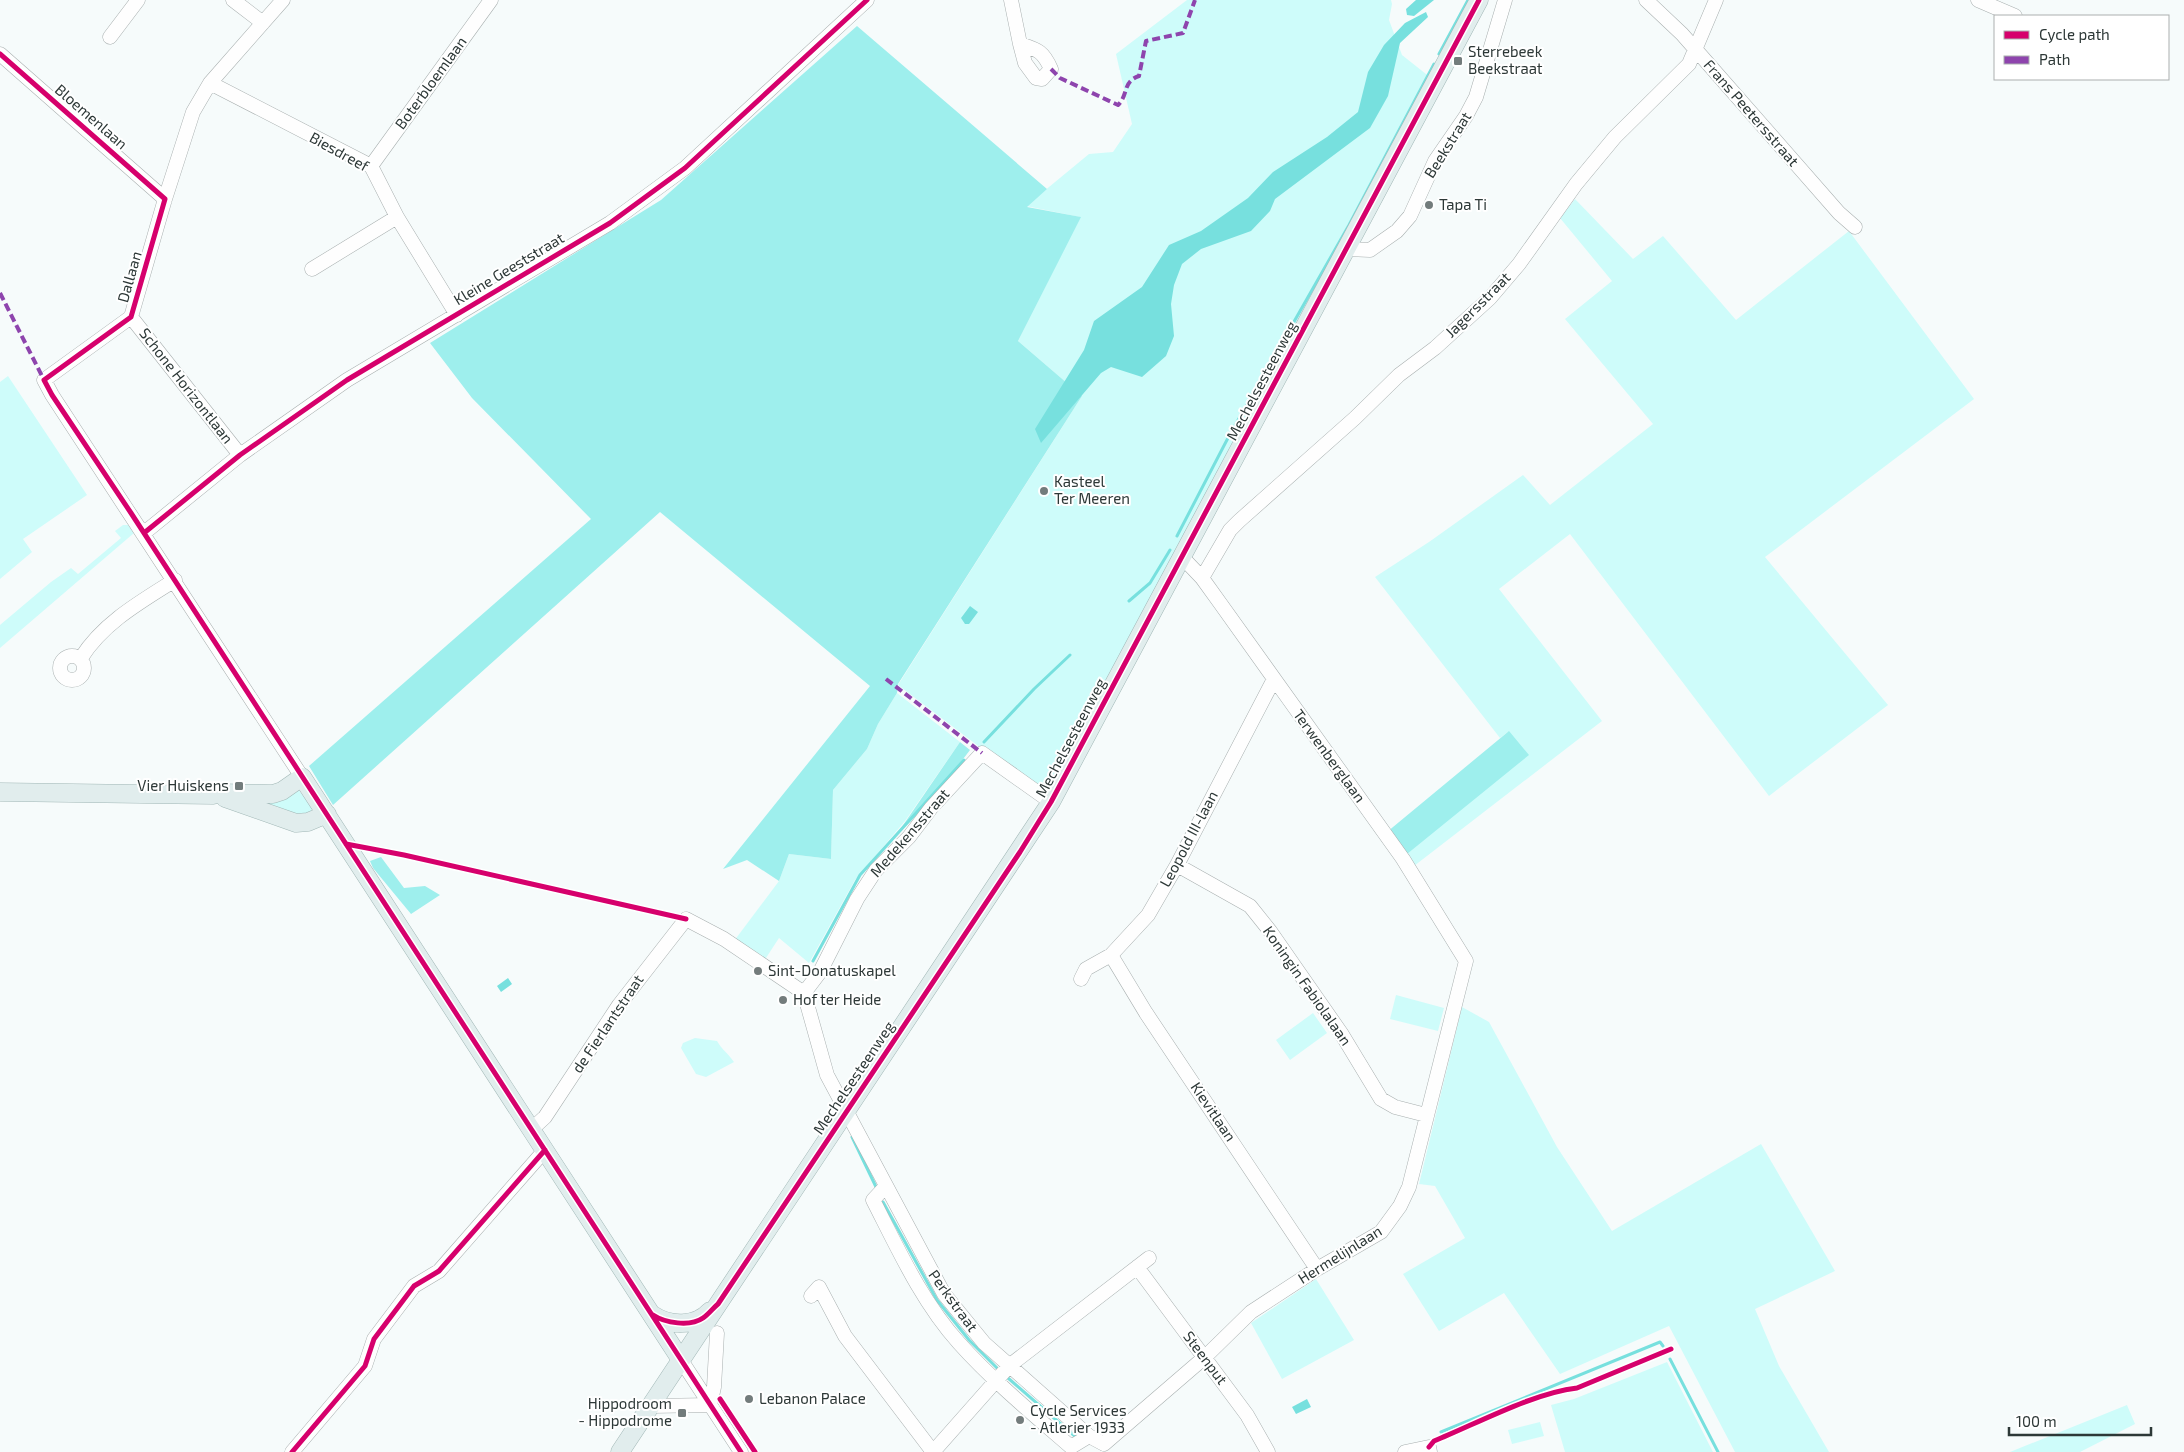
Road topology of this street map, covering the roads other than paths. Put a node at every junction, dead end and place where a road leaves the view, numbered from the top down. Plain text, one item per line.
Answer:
1 (138, 0) edge
2 (233, 0) edge
3 (283, 0) edge
4 (491, 0) edge
5 (867, 0) edge
6 (1011, 0) edge
7 (1479, 0) edge
8 (1485, 0) edge
9 (1505, 0) edge
10 (1646, 0) edge
11 (1716, 0) edge
12 (1978, 0) edge
13 (2013, 15) edge
14 (263, 23) junction
15 (110, 38) dead end
16 (1020, 44) dead end
17 (1694, 47) junction
18 (0, 54) edge
19 (210, 83) junction
20 (1397, 156) junction
21 (371, 166) junction
22 (164, 199) junction
23 (397, 217) junction
24 (1855, 227) dead end
25 (1347, 249) junction
26 (312, 269) dead end
27 (457, 315) junction
28 (132, 317) junction
29 (240, 455) junction
30 (144, 533) junction
31 (1182, 557) junction
32 (1202, 578) junction
33 (175, 580) junction
34 (81, 658) dead end
35 (1274, 679) junction
36 (302, 777) junction
37 (0, 792) edge
38 (218, 795) junction
39 (1051, 802) junction
40 (327, 814) junction
41 (1177, 865) junction
42 (1110, 955) junction
43 (1466, 961) joint
44 (1081, 979) dead end
45 (804, 993) junction
46 (846, 1112) junction
47 (1426, 1115) junction
48 (532, 1129) junction
49 (545, 1150) junction
50 (886, 1186) junction
51 (1149, 1258) dead end
52 (1137, 1267) junction
53 (1317, 1269) junction
54 (811, 1296) dead end
55 (718, 1304) junction
56 (652, 1315) junction
57 (717, 1333) dead end
58 (1205, 1357) junction
59 (681, 1360) junction
60 (1009, 1366) junction
61 (995, 1380) junction
62 (710, 1405) junction
63 (651, 1406) junction
64 (1089, 1436) junction
65 (1103, 1448) edge
66 (1429, 1449) edge
67 (292, 1452) edge
68 (620, 1452) edge
69 (741, 1452) edge
70 (933, 1452) edge
71 (1268, 1452) edge
72 (1405, 1452) edge

1 - 15 street
2 - 14 street
3 - 14 street, Dallaan
4 - 21 street, Boterbloemlaan
5 - 27 street, Kleine Geeststraat
6 - 16 street
7 - 20 main road, Mechelsesteenweg
8 - 20 main road, Mechelsesteenweg
9 - 25 street, Beekstraat
10 - 17 street, Frans Peetersstraat
11 - 17 street, Jagersstraat
12 - 13 street
14 - 19 street, Dallaan
17 - 24 street, Frans Peetersstraat
17 - 32 street, Jagersstraat
18 - 22 street, Bloemenlaan
19 - 21 street, Biesdreef
19 - 22 street, Dallaan
20 - 25 main road, Mechelsesteenweg
21 - 23 street, Biesdreef
22 - 28 street, Dallaan
23 - 26 street
23 - 27 street, Biesdreef
25 - 31 main road, Mechelsesteenweg
27 - 29 street, Kleine Geeststraat
28 - 29 street, Schone Horizontlaan
28 - 30 street, Dallaan
29 - 30 street, Kleine Geeststraat
30 - 33 street
31 - 32 street, Terwenberglaan
31 - 39 main road, Mechelsesteenweg
32 - 35 street, Terwenberglaan
33 - 34 street
33 - 36 street
35 - 41 street, Leopold III-laan
35 - 43 street, Terwenberglaan
36 - 38 main road
36 - 40 main road
37 - 38 main road
38 - 40 main road
39 - 45 street, Medekensstraat
39 - 46 main road, Mechelsesteenweg
40 - 48 main road
41 - 42 street, Leopold III-laan
41 - 47 street, Koningin Fabiolalaan
42 - 44 street, Leopold III-laan
42 - 53 street, Kievitlaan
43 - 47 street, Hermelijnlaan
45 - 46 street, Perkstraat
45 - 48 street, de Fierlantstraat
46 - 50 street, Perkstraat
46 - 55 main road, Mechelsesteenweg
47 - 53 street, Hermelijnlaan
48 - 49 main road
49 - 56 main road
49 - 67 street
50 - 60 street, Perkstraat
50 - 61 street
51 - 52 street
52 - 58 street, Steenput
52 - 60 street
53 - 58 street, Hermelijnlaan
54 - 70 street
55 - 56 main road
55 - 59 main road, Mechelsesteenweg
56 - 59 main road
57 - 62 street
58 - 65 street, Hermelijnlaan
58 - 71 street, Steenput
59 - 62 street
59 - 63 main road, Mechelsesteenweg
60 - 61 street
60 - 64 street, Perkstraat
61 - 64 street
61 - 70 street
62 - 63 street
62 - 69 street
63 - 68 main road, Mechelsesteenweg
64 - 65 street, Perkstraat
66 - 72 street

